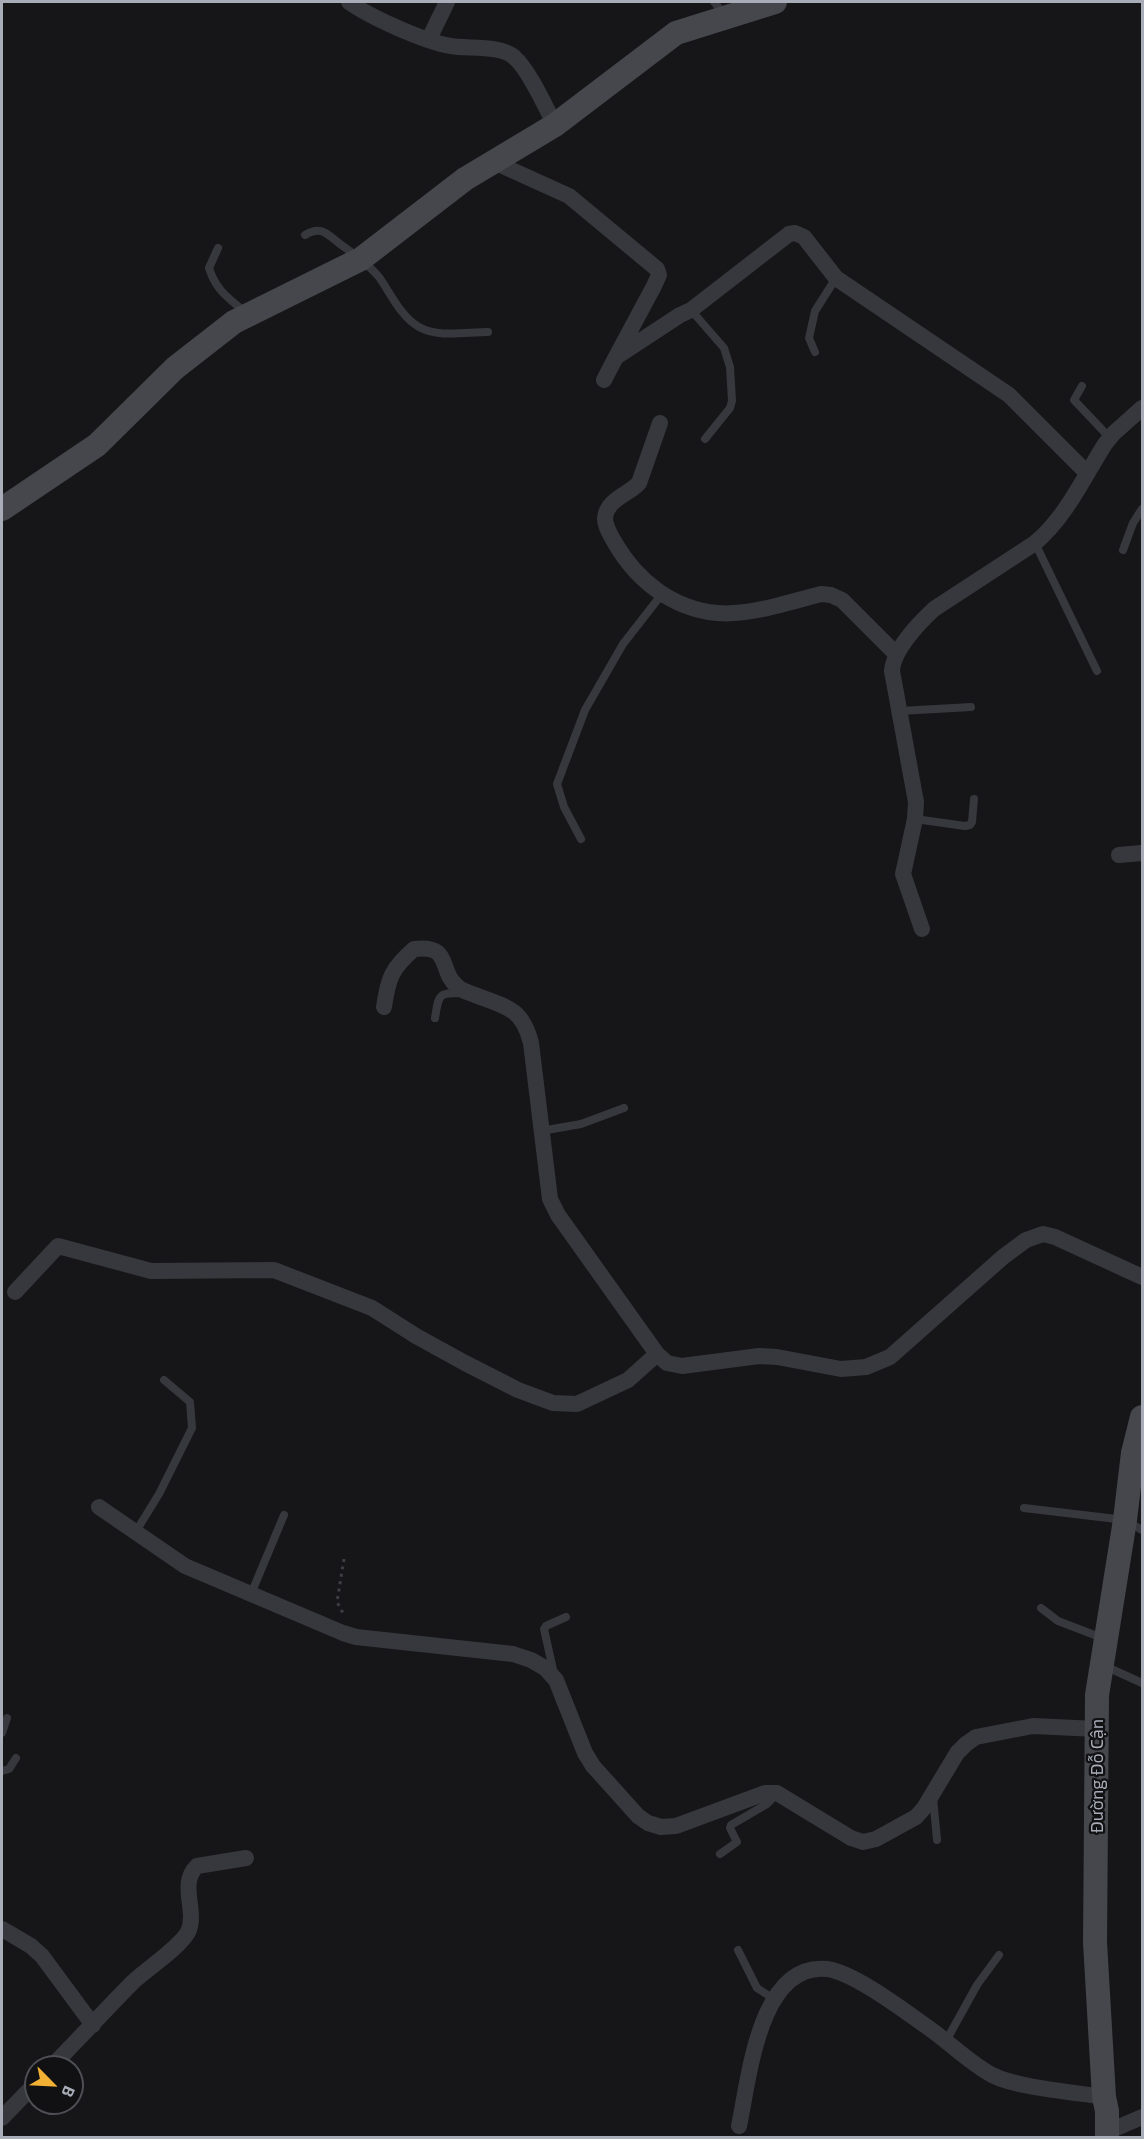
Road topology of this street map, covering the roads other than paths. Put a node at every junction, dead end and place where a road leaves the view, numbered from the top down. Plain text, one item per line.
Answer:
1 (349, 2) edge
2 (447, 2) edge
3 (775, 2) edge
4 (720, 9) edge
5 (429, 39) junction
6 (555, 125) junction
7 (494, 162) junction
8 (304, 235) dead end
9 (218, 248) dead end
10 (361, 259) junction
11 (836, 278) junction
12 (692, 310) junction
13 (248, 315) junction
14 (488, 332) dead end
15 (815, 352) dead end
16 (616, 357) junction
17 (604, 380) dead end
18 (1082, 386) dead end
19 (1143, 408) edge
20 (660, 423) dead end
21 (1110, 438) junction
22 (705, 439) dead end
23 (1087, 473) junction
24 (2, 509) edge
25 (1143, 509) edge
26 (1035, 543) junction
27 (1123, 550) dead end
28 (662, 594) junction
29 (896, 654) junction
30 (1097, 671) dead end
31 (971, 707) dead end
32 (900, 711) junction
33 (974, 799) dead end
34 (915, 819) junction
35 (581, 839) dead end
36 (1143, 853) edge
37 (1119, 855) dead end
38 (922, 929) dead end
39 (470, 993) junction
40 (384, 1006) dead end
41 (435, 1018) dead end
42 (624, 1108) dead end
43 (541, 1131) junction
44 (1143, 1277) edge
45 (15, 1292) dead end
46 (657, 1354) junction
47 (164, 1380) dead end
48 (1143, 1417) edge
49 (1138, 1454) edge
50 (99, 1507) dead end
51 (1024, 1508) dead end
52 (284, 1515) dead end
53 (1134, 1525) edge
54 (135, 1533) junction
55 (251, 1594) junction
56 (1041, 1608) dead end
57 (566, 1617) dead end
58 (1105, 1640) junction
59 (1102, 1664) junction
60 (556, 1680) junction
61 (1142, 1683) edge
62 (7, 1718) dead end
63 (1097, 1729) junction
64 (2, 1733) edge
65 (16, 1758) dead end
66 (2, 1771) edge
67 (777, 1794) junction
68 (933, 1794) junction
69 (937, 1840) dead end
70 (720, 1854) dead end
71 (246, 1858) dead end
72 (2, 1929) edge
73 (738, 1950) dead end
74 (999, 1955) dead end
75 (774, 1999) junction
76 (93, 2025) junction
77 (946, 2041) junction
78 (63, 2055) edge
79 (24, 2095) edge
80 (1104, 2097) junction
81 (1143, 2117) edge
82 (2, 2118) edge
83 (739, 2126) dead end
84 (1107, 2135) edge

1 - 5 street
2 - 5 street
3 - 4 street
4 - 6 street
5 - 6 street
6 - 7 street
7 - 10 street
7 - 16 street
8 - 10 lane
9 - 13 lane
10 - 13 street
10 - 14 lane
11 - 12 street
11 - 15 lane
11 - 23 street
12 - 16 street
12 - 22 lane
13 - 24 street
16 - 17 street
18 - 21 lane
19 - 21 street
20 - 28 street
21 - 23 street
23 - 26 street
25 - 27 lane
26 - 29 street
26 - 30 lane
28 - 29 street
28 - 35 lane
29 - 32 street
31 - 32 lane
32 - 34 street
33 - 34 lane
34 - 38 street
36 - 37 street
39 - 40 street
39 - 41 lane
39 - 43 street
42 - 43 lane
43 - 46 street
44 - 46 street
45 - 46 street
47 - 54 lane
48 - 49 street, Đường Đỗ Cận
49 - 53 street, Đường Đỗ Cận
50 - 54 street
51 - 53 lane
52 - 55 lane
53 - 58 street, Đường Đỗ Cận
54 - 55 street
55 - 60 street
56 - 58 lane
57 - 60 lane
58 - 59 street, Đường Đỗ Cận
59 - 61 lane
59 - 63 street, Đường Đỗ Cận
60 - 67 street
62 - 64 lane
63 - 68 street
63 - 80 street, Đường Đỗ Cận
65 - 66 lane
67 - 68 street
67 - 70 lane
68 - 69 lane
71 - 76 street
72 - 76 street
73 - 75 lane
74 - 77 lane
75 - 77 street
75 - 83 street
76 - 78 street
77 - 80 street
79 - 82 street
80 - 84 street, Đường Đỗ Cận
81 - 84 street

